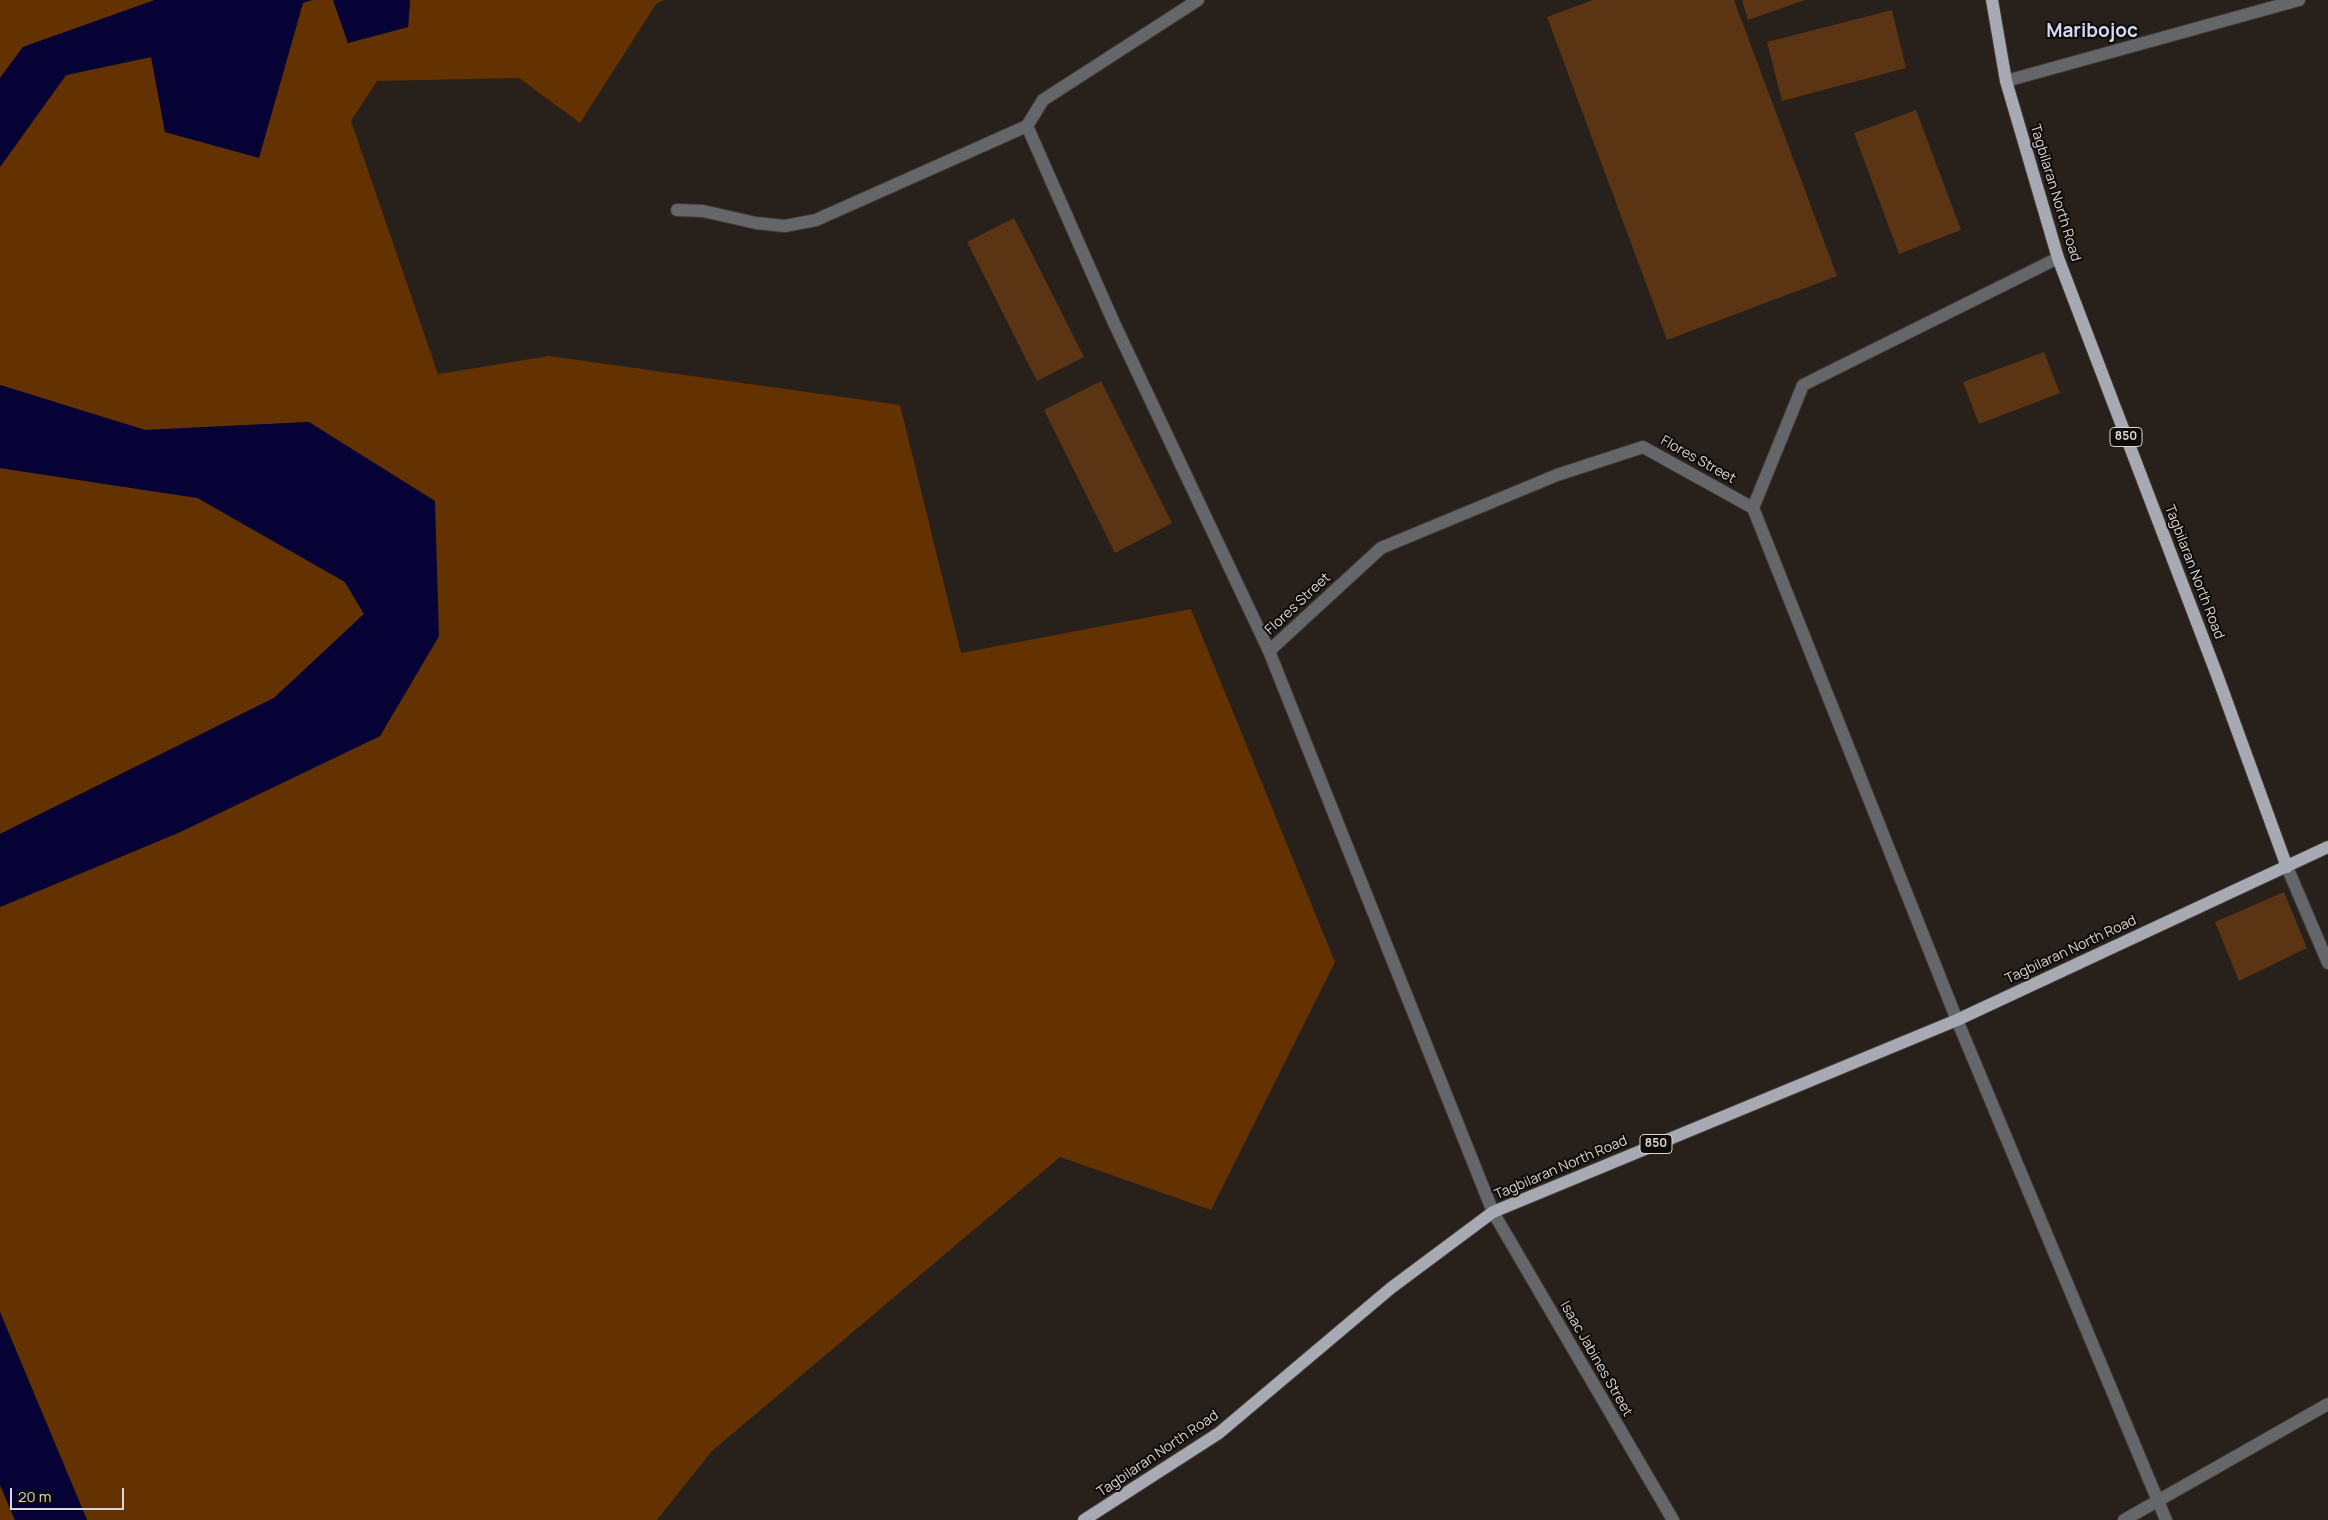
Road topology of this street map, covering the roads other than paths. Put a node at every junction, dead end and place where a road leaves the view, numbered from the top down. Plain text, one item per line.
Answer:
1 (1198, 0) edge
2 (1992, 0) edge
3 (2298, 0) edge
4 (2006, 81) junction
5 (1027, 126) junction
6 (677, 210) dead end
7 (2058, 258) junction
8 (1753, 508) junction
9 (1269, 651) junction
10 (2328, 847) edge
11 (2287, 866) junction
12 (2328, 963) edge
13 (1957, 1020) junction
14 (1493, 1212) junction
15 (2328, 1404) edge
16 (2157, 1502) junction
17 (1084, 1520) edge
18 (1673, 1520) edge
19 (2124, 1520) edge
20 (2166, 1520) edge

1 - 5 street
2 - 4 main road, Tagbilaran North Road / 850
3 - 4 street
4 - 7 main road, Tagbilaran North Road / 850
5 - 6 street
5 - 9 street, Isaac Jabines Street
7 - 8 street
7 - 11 main road, Tagbilaran North Road / 850
8 - 9 street, Flores Street
8 - 13 street
9 - 14 street, Isaac Jabines Street
10 - 11 main road
11 - 12 street
11 - 13 main road, Tagbilaran North Road / 850
13 - 14 main road, Tagbilaran North Road / 850
13 - 16 street
14 - 17 main road, Tagbilaran North Road / 850
14 - 18 street, Isaac Jabines Street
15 - 16 street
16 - 19 street
16 - 20 street

